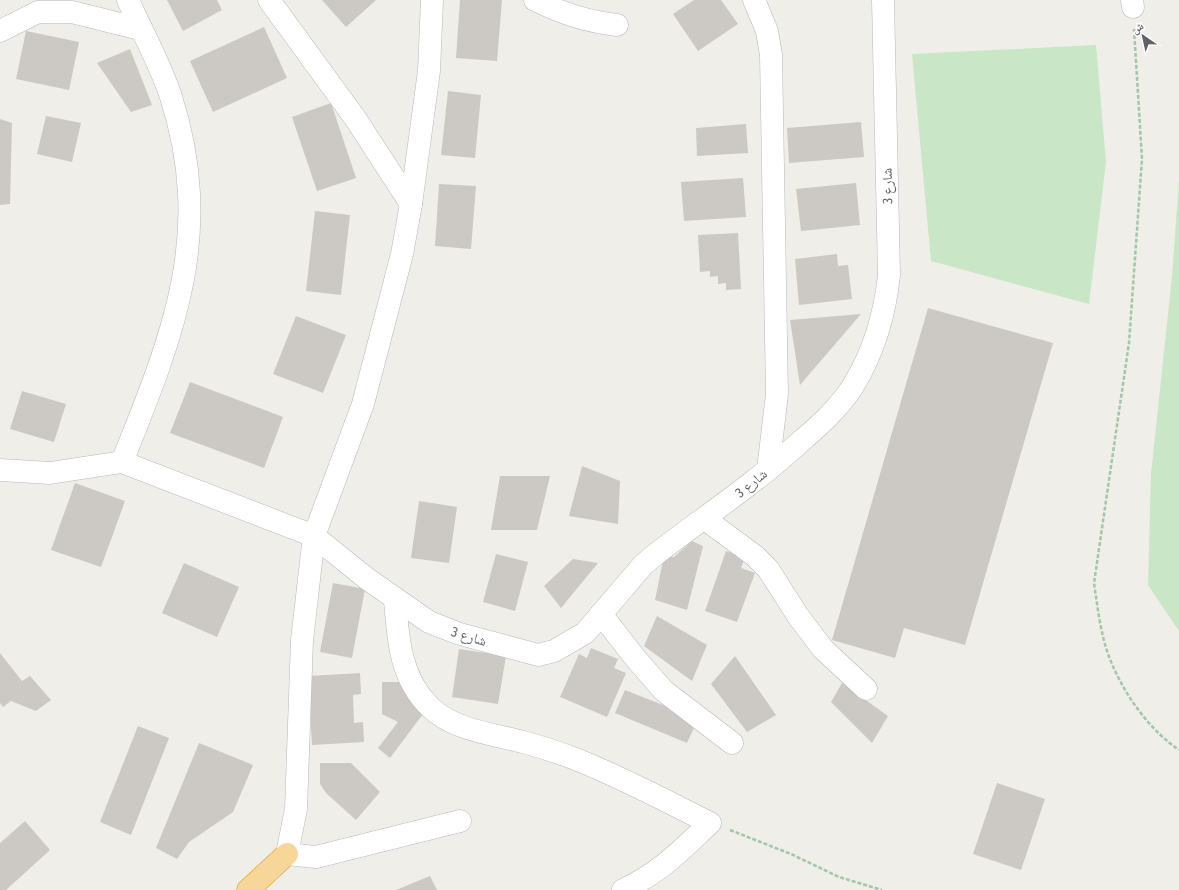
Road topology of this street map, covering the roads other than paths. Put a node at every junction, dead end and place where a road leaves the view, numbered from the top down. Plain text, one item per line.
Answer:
1 (128, 0) edge
2 (269, 0) edge
3 (432, 0) edge
4 (535, 0) edge
5 (754, 0) edge
6 (883, 0) edge
7 (617, 25) dead end
8 (140, 29) junction
9 (0, 31) edge
10 (411, 204) junction
11 (122, 462) junction
12 (0, 470) edge
13 (768, 470) junction
14 (705, 519) junction
15 (314, 536) junction
16 (395, 600) junction
17 (601, 614) junction
18 (866, 689) dead end
19 (732, 743) dead end
20 (460, 820) dead end
21 (286, 854) junction
22 (248, 890) edge
23 (270, 890) edge
24 (623, 890) edge

1 - 8 street
2 - 10 street
3 - 10 street
4 - 7 street
5 - 13 street
6 - 13 street, شارع 3
8 - 9 street
8 - 11 street
10 - 15 street
11 - 12 street
11 - 15 street, شارع 3
13 - 14 street, شارع 3
14 - 17 street, شارع 3
14 - 18 street
15 - 16 street, شارع 3
15 - 21 street
16 - 17 street, شارع 3
16 - 24 street
17 - 19 street
20 - 21 street
21 - 22 highway
21 - 23 highway

